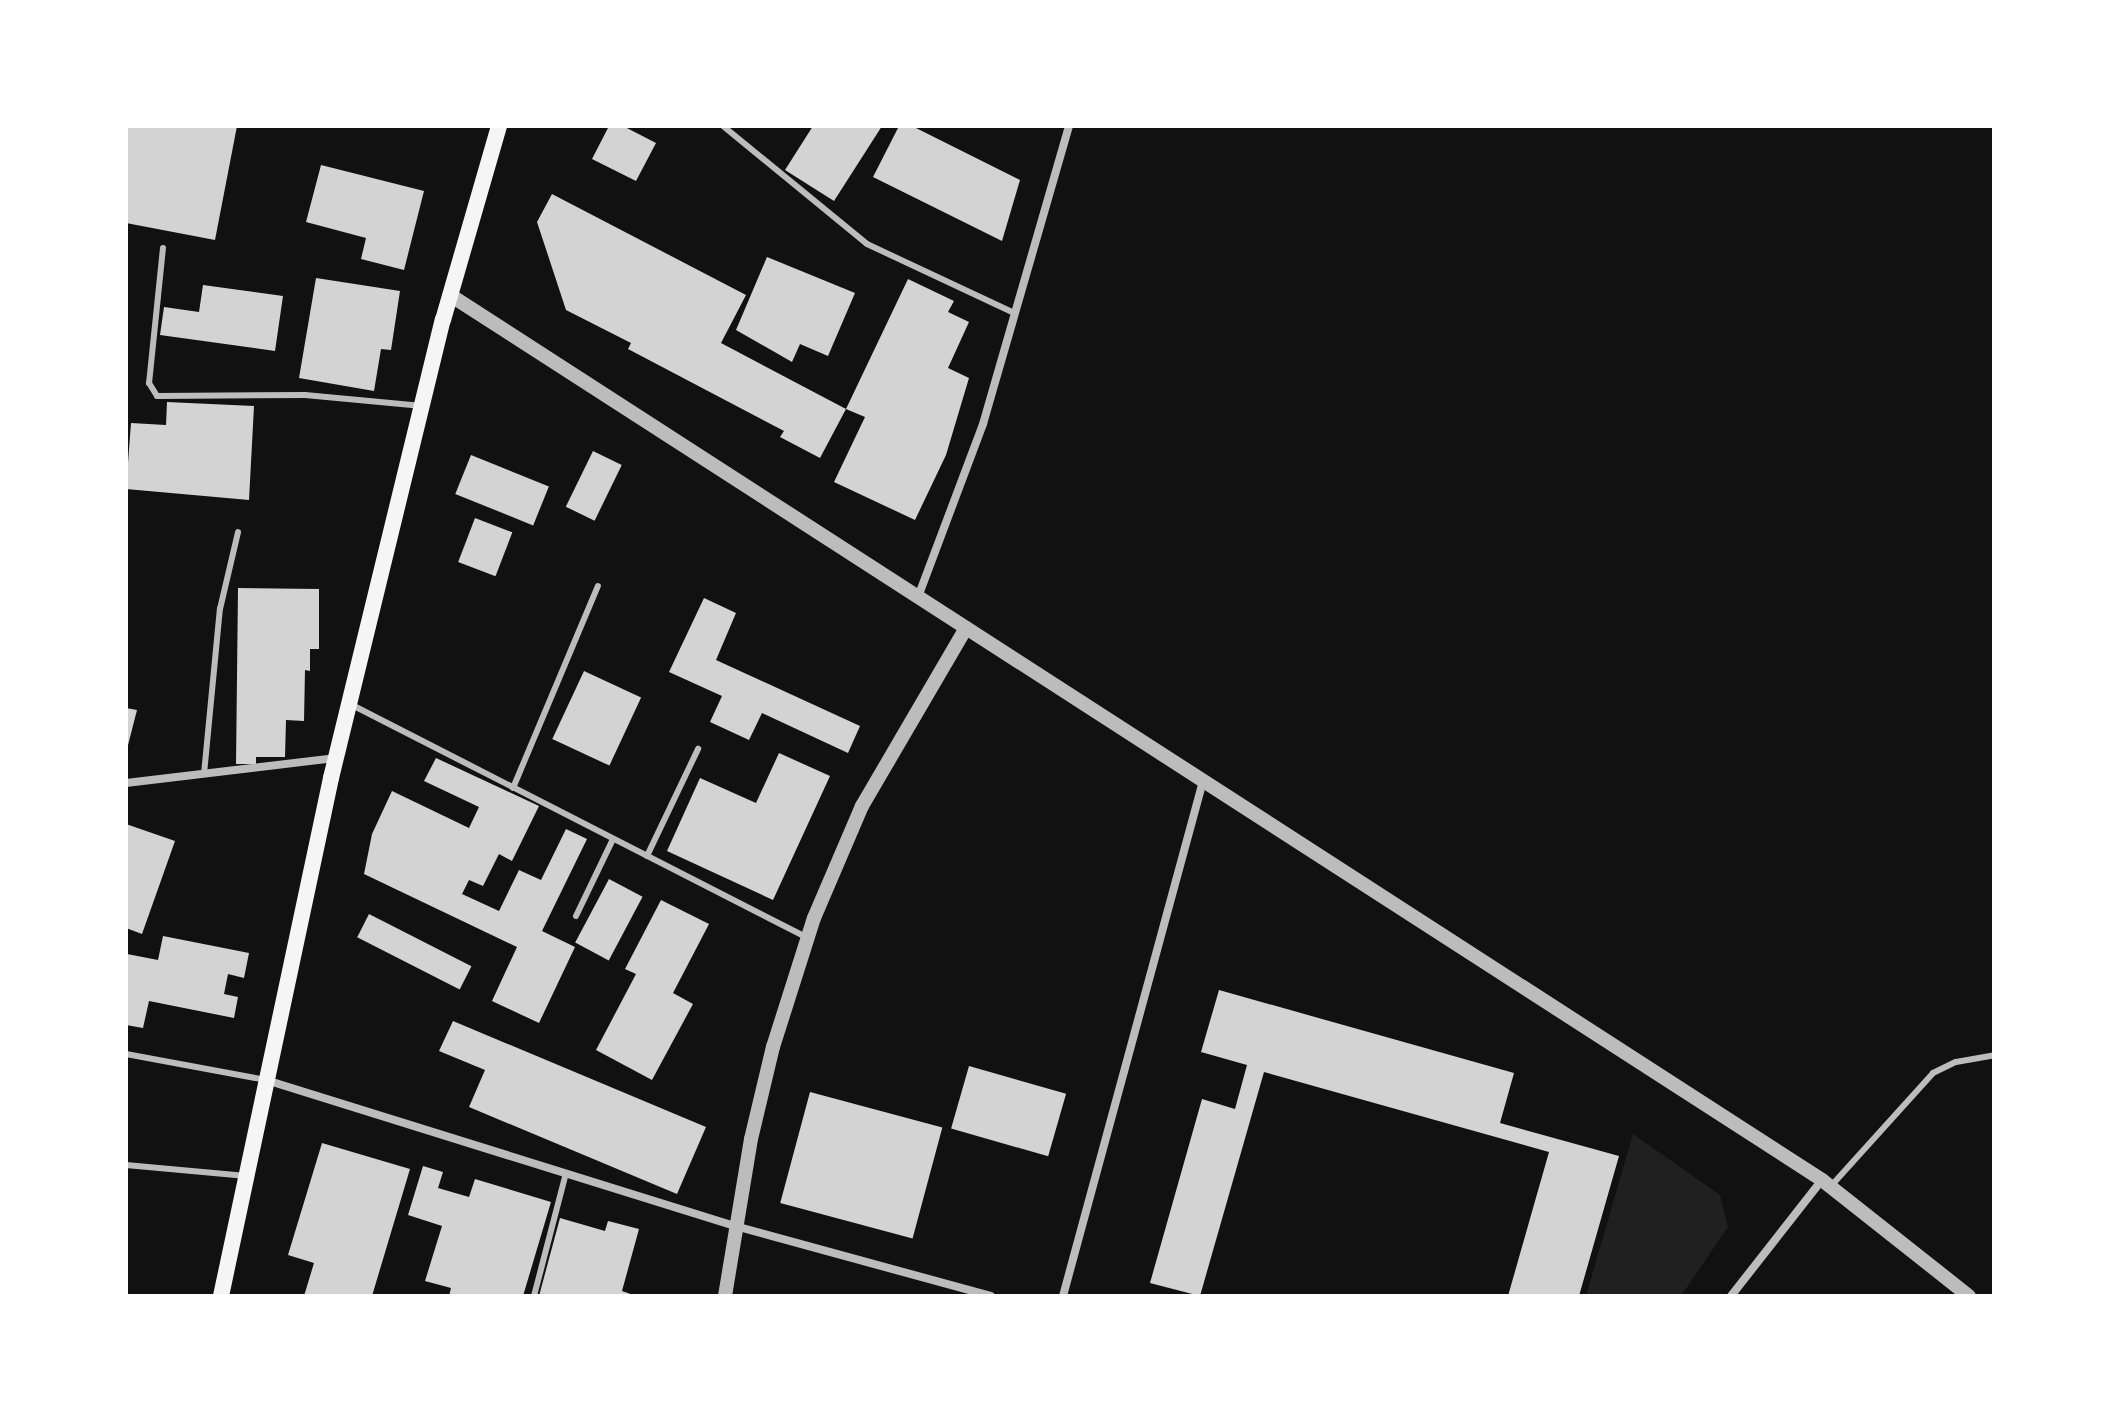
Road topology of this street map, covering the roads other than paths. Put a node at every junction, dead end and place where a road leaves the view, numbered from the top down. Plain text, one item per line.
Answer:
1 (499, 126) edge
2 (723, 126) edge
3 (1069, 126) edge
4 (163, 248) dead end
5 (450, 295) junction
6 (1014, 313) junction
7 (422, 406) junction
8 (238, 532) dead end
9 (598, 586) dead end
10 (918, 597) junction
11 (966, 628) junction
12 (349, 703) junction
13 (698, 749) dead end
14 (335, 758) junction
15 (204, 774) junction
16 (1203, 781) junction
17 (126, 783) edge
18 (513, 788) junction
19 (613, 839) junction
20 (647, 856) junction
21 (576, 916) dead end
22 (808, 938) junction
23 (126, 1054) edge
24 (1994, 1055) edge
25 (266, 1080) junction
26 (126, 1165) edge
27 (566, 1173) junction
28 (246, 1176) junction
29 (1826, 1183) junction
30 (735, 1226) junction
31 (221, 1296) edge
32 (534, 1296) edge
33 (725, 1296) edge
34 (991, 1296) edge
35 (1063, 1296) edge
36 (1731, 1296) edge
37 (1969, 1296) edge

1 - 5 main road
2 - 6 lane
3 - 6 street
4 - 7 lane
5 - 7 main road
5 - 10 street
6 - 10 street
7 - 12 main road
8 - 15 lane
9 - 18 lane
10 - 11 street
11 - 16 street
11 - 22 street
12 - 14 main road
12 - 18 lane
13 - 20 lane
14 - 15 street
14 - 25 main road
15 - 17 street
16 - 29 street
16 - 35 street
18 - 19 lane
19 - 20 lane
19 - 21 lane
20 - 22 lane
22 - 30 street
23 - 25 lane
24 - 29 lane
25 - 27 street
25 - 28 main road
26 - 28 lane
27 - 30 street
27 - 32 lane
28 - 31 main road
29 - 36 street
29 - 37 street
30 - 33 street
30 - 34 street

